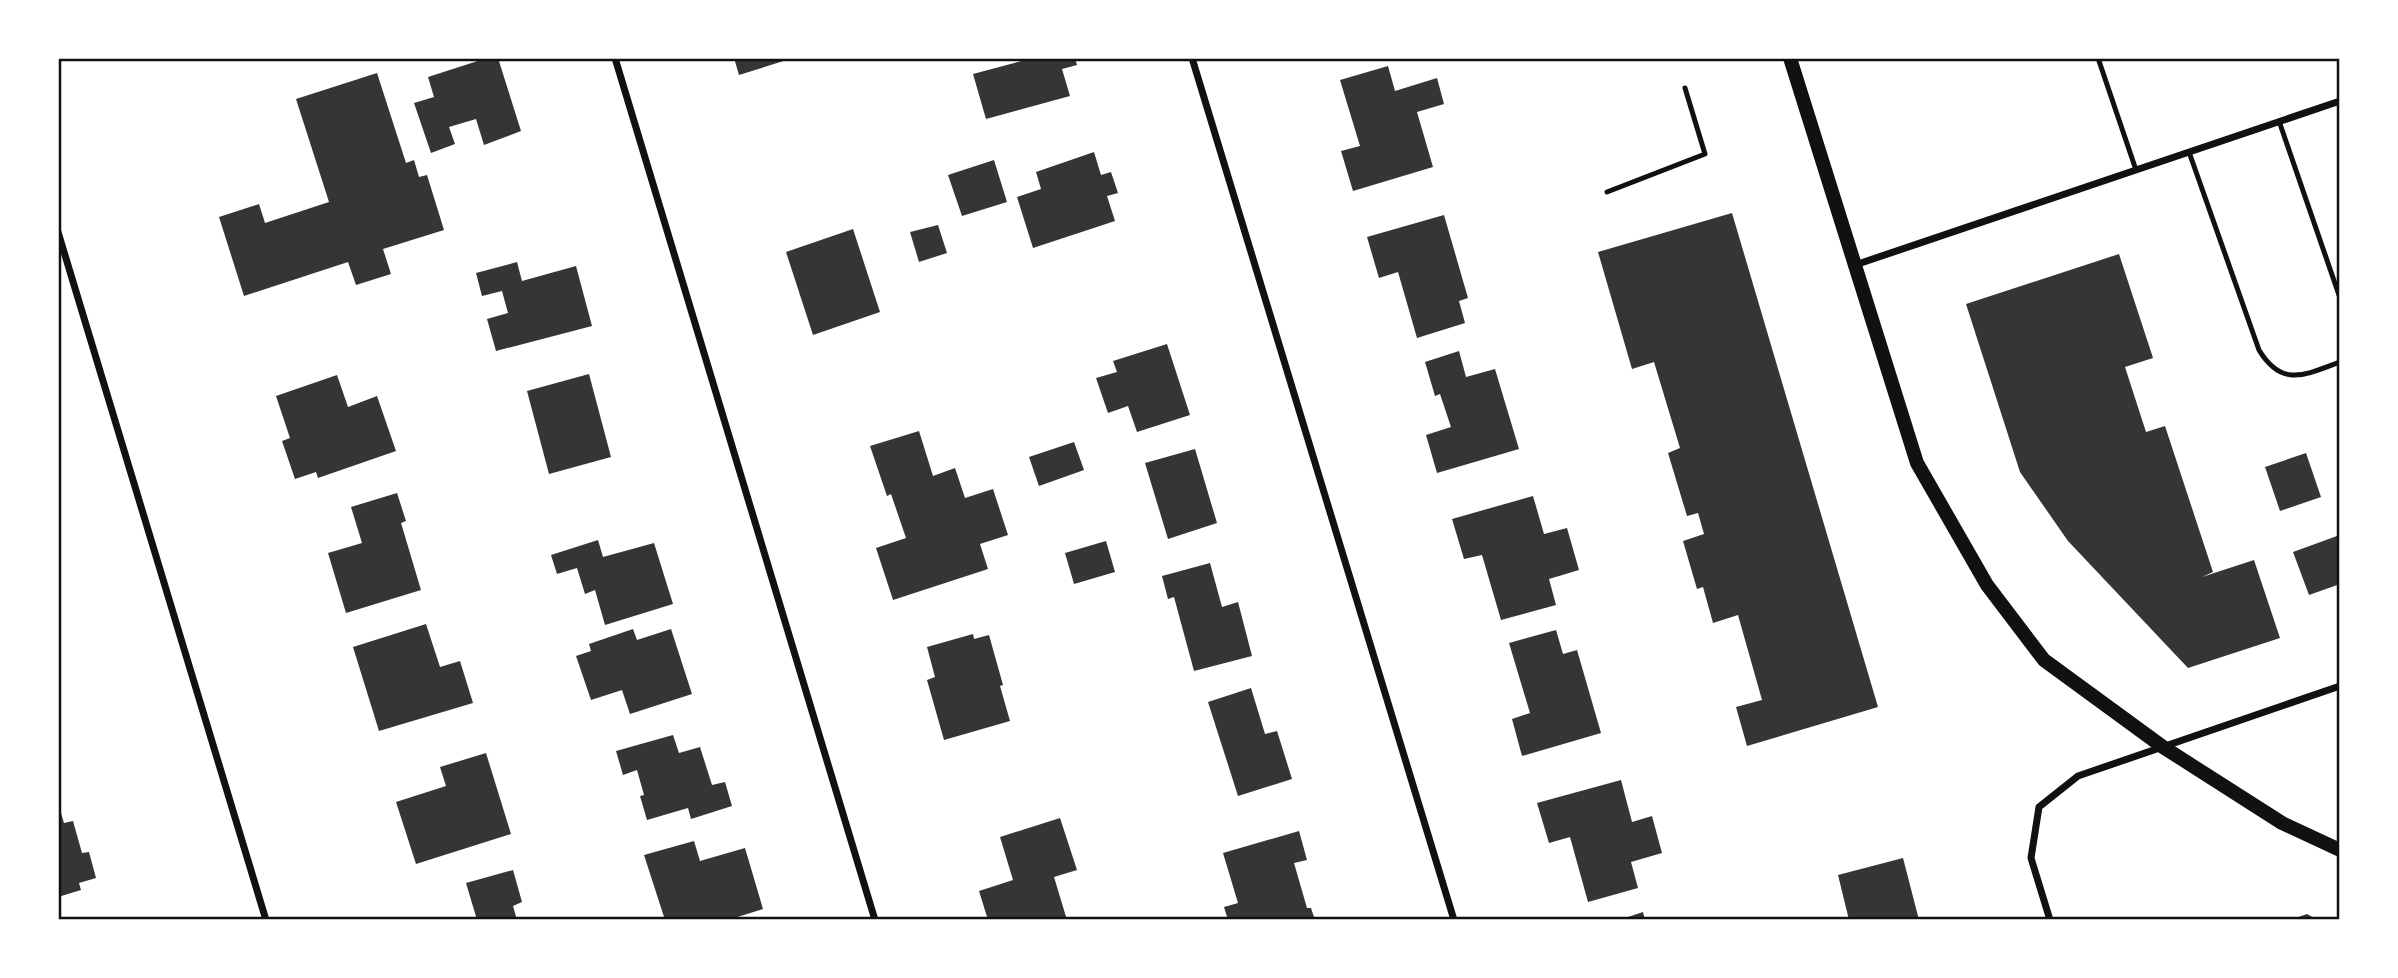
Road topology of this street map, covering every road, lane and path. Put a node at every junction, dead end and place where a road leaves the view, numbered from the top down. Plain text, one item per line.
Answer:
1 (615, 58) edge
2 (1192, 58) edge
3 (1790, 58) edge
4 (2098, 58) edge
5 (1685, 88) dead end
6 (2340, 101) edge
7 (2279, 121) junction
8 (2189, 152) junction
9 (2136, 170) junction
10 (1607, 192) dead end
11 (58, 232) edge
12 (1855, 265) junction
13 (2340, 298) edge
14 (2340, 362) edge
15 (2340, 686) edge
16 (2163, 747) junction
17 (2340, 850) edge
18 (266, 920) edge
19 (875, 920) edge
20 (1454, 920) edge
21 (2050, 920) edge

1 - 19 street
2 - 20 street
3 - 12 main road
4 - 9 lane
5 - 10 lane
6 - 7 street
7 - 8 street
7 - 13 lane
8 - 9 street
8 - 14 lane
9 - 12 street
11 - 18 street
12 - 16 main road
15 - 16 street
16 - 17 main road
16 - 21 street

